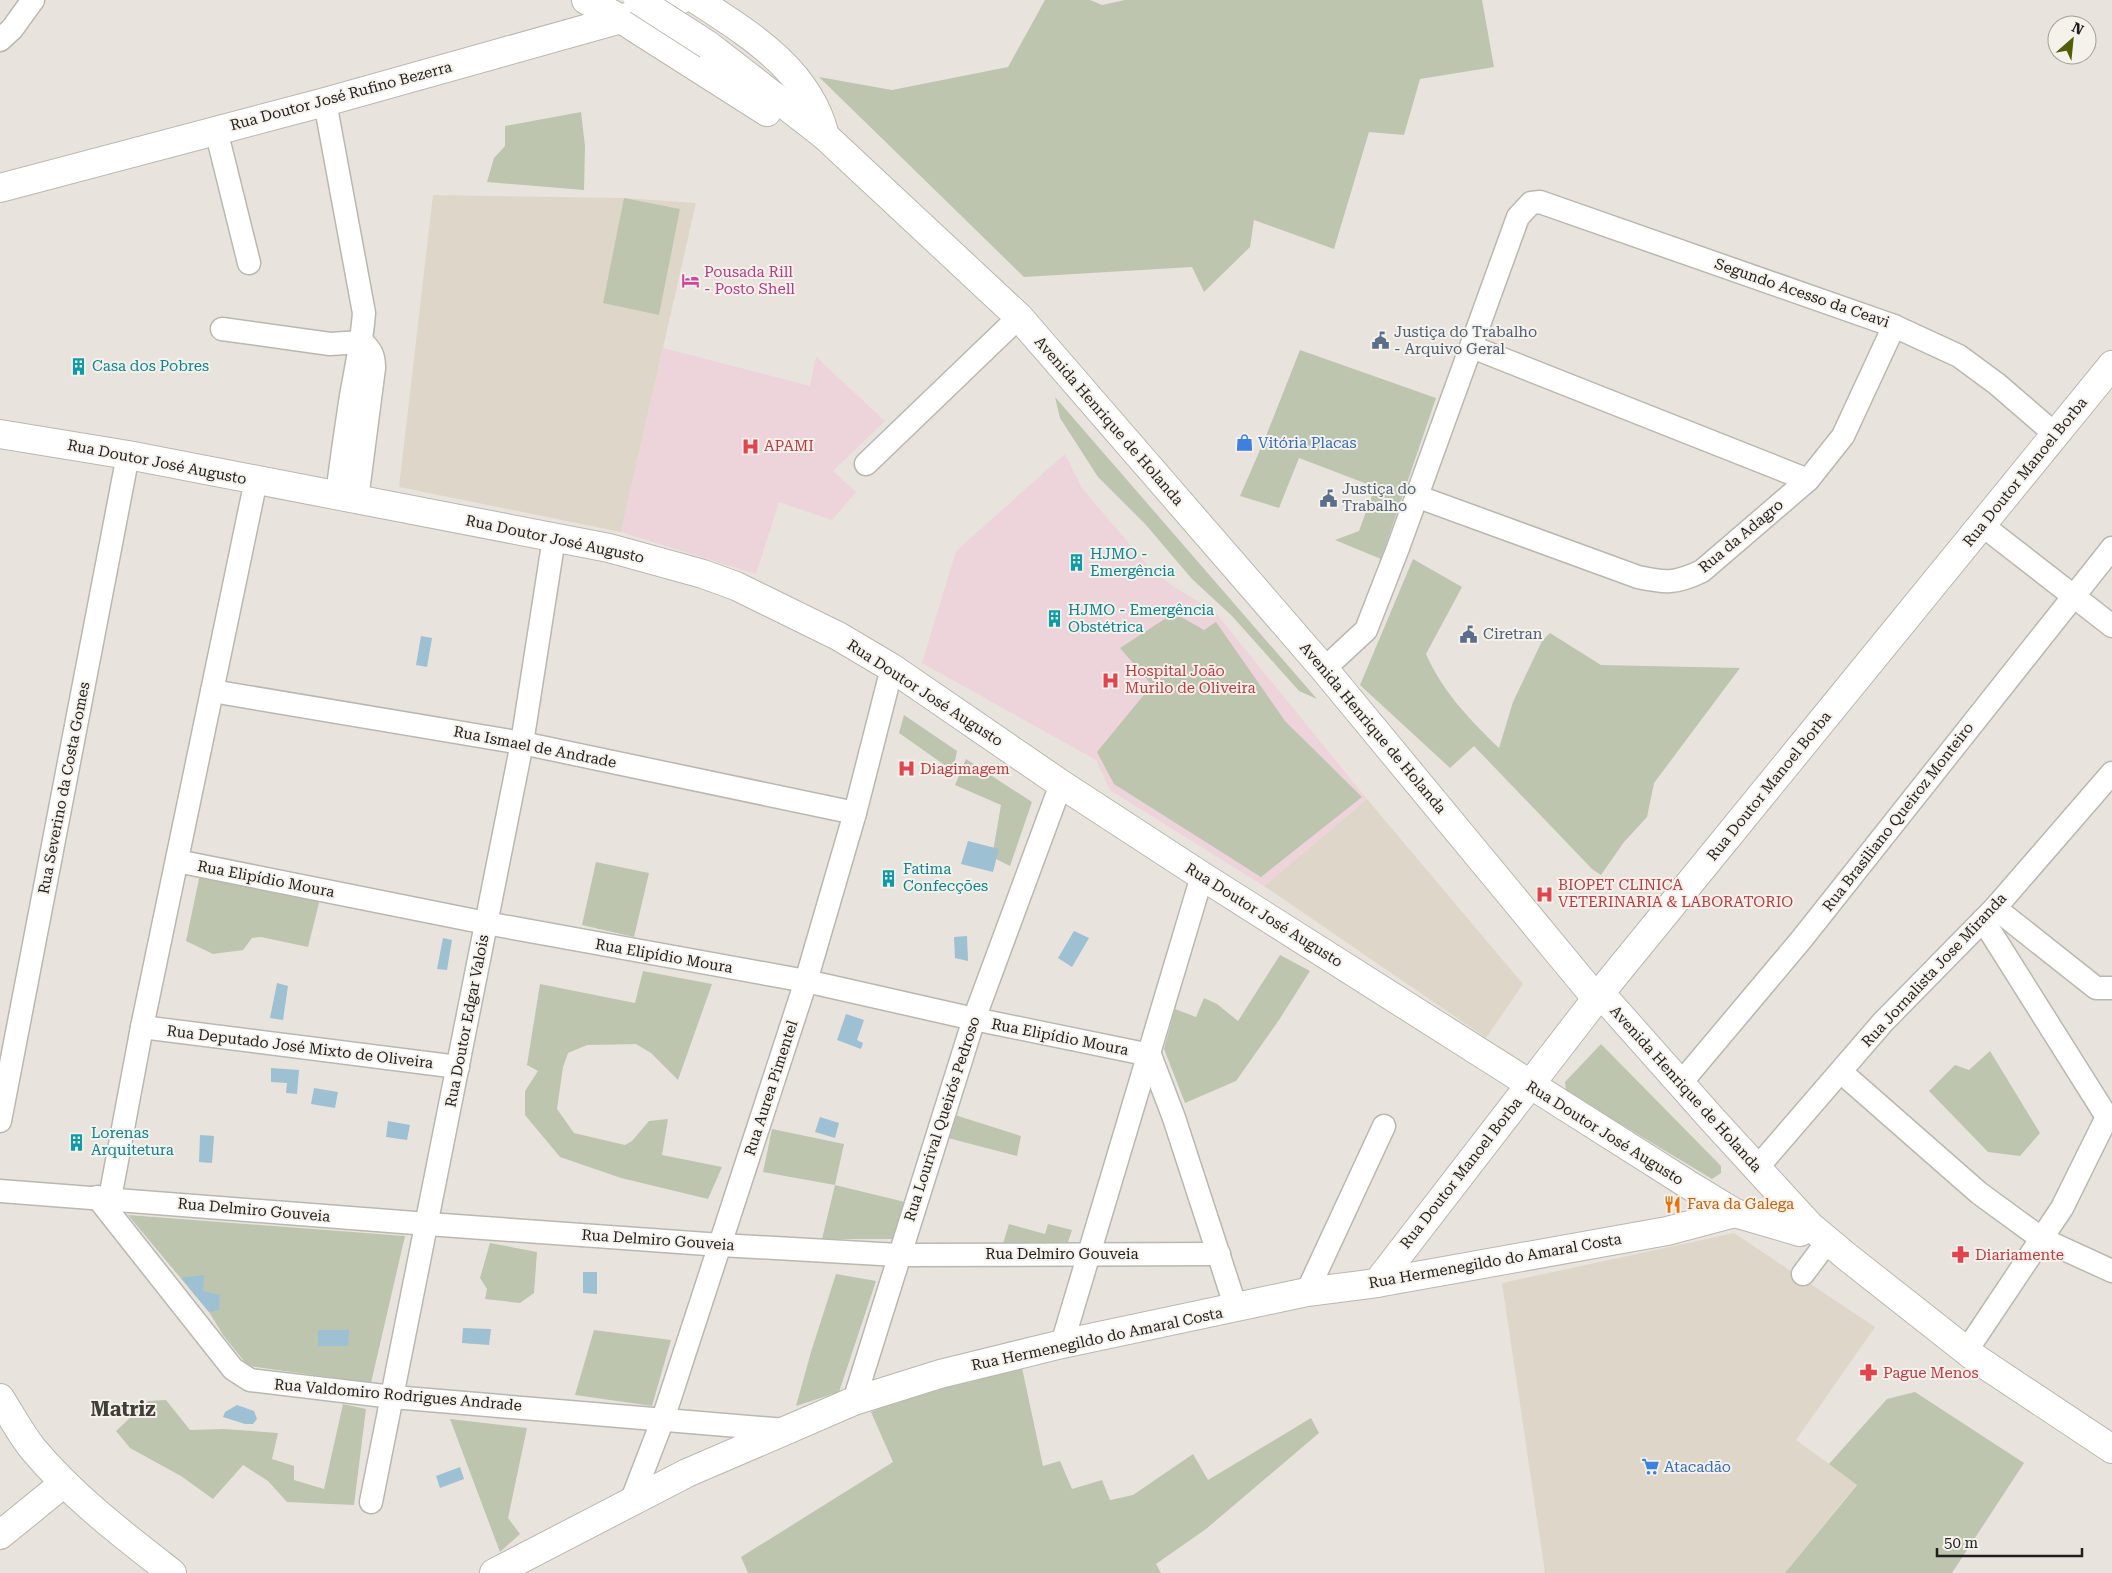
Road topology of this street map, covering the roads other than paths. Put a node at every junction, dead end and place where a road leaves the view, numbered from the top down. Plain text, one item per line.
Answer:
1 (33, 0) edge
2 (586, 0) edge
3 (680, 0) edge
4 (697, 0) edge
5 (629, 10) edge
6 (0, 40) edge
7 (325, 102) junction
8 (216, 130) junction
9 (825, 136) junction
10 (857, 167) junction
11 (0, 188) edge
12 (249, 263) dead end
13 (1019, 317) junction
14 (1894, 326) junction
15 (222, 329) dead end
16 (362, 342) junction
17 (1472, 346) junction
18 (2112, 365) edge
19 (0, 434) edge
20 (2056, 435) junction
21 (128, 455) junction
22 (866, 464) dead end
23 (256, 480) junction
24 (1808, 480) junction
25 (1416, 496) junction
26 (347, 497) junction
27 (1982, 525) junction
28 (554, 538) junction
29 (2112, 548) edge
30 (2074, 595) junction
31 (2112, 626) edge
32 (892, 668) junction
33 (1324, 669) junction
34 (212, 691) junction
35 (522, 743) junction
36 (2112, 773) edge
37 (1061, 784) junction
38 (856, 813) junction
39 (177, 861) junction
40 (1202, 876) junction
41 (1989, 914) junction
42 (486, 923) junction
43 (806, 981) junction
44 (2112, 988) edge
45 (1596, 998) junction
46 (974, 1019) junction
47 (142, 1027) junction
48 (1150, 1054) junction
49 (458, 1067) junction
50 (1840, 1072) junction
51 (1680, 1084) junction
52 (1529, 1085) junction
53 (2110, 1116) edge
54 (0, 1121) edge
55 (1384, 1126) dead end
56 (1757, 1168) junction
57 (0, 1190) edge
58 (104, 1197) junction
59 (1735, 1213) junction
60 (428, 1224) junction
61 (1800, 1232) junction
62 (2042, 1239) junction
63 (721, 1245) junction
64 (1090, 1254) junction
65 (1219, 1254) junction
66 (1826, 1254) junction
67 (898, 1255) junction
68 (2112, 1271) edge
69 (1807, 1277) dead end
70 (1377, 1283) junction
71 (1308, 1292) junction
72 (1236, 1308) junction
73 (1062, 1344) junction
74 (1967, 1350) junction
75 (393, 1396) junction
76 (0, 1398) edge
77 (854, 1401) junction
78 (663, 1419) junction
79 (785, 1430) junction
80 (2112, 1449) edge
81 (2112, 1467) edge
82 (64, 1483) junction
83 (372, 1502) dead end
84 (630, 1502) junction
85 (0, 1535) edge
86 (499, 1572) edge
87 (172, 1573) edge

1 - 6 street
2 - 5 main road
3 - 5 main road, Rua Doutor José Rufino Bezerra
4 - 9 main road
5 - 7 main road, Rua Doutor José Rufino Bezerra
5 - 9 main road, Avenida Henrique de Holanda, bridge
5 - 10 main road
7 - 8 main road, Rua Doutor José Rufino Bezerra
7 - 16 street
8 - 11 main road, Rua Doutor José Rufino Bezerra
8 - 12 street
9 - 10 main road, Avenida Henrique de Holanda
10 - 13 main road, Avenida Henrique de Holanda
13 - 22 street
13 - 33 main road, Avenida Henrique de Holanda
14 - 17 street, Segundo Acesso da Ceavi
14 - 20 street, Segundo Acesso da Ceavi
14 - 24 street, Rua da Adagro
15 - 16 street
16 - 26 street
17 - 24 street
17 - 25 street
18 - 20 main road, Rua Doutor Manoel Borba
19 - 21 main road, Rua Doutor José Augusto
20 - 27 main road, Rua Doutor Manoel Borba
21 - 23 main road, Rua Doutor José Augusto
21 - 54 street, Rua Severino da Costa Gomes
23 - 26 main road, Rua Doutor José Augusto
23 - 34 street
24 - 25 street, Rua da Adagro
25 - 33 street
26 - 28 main road, Rua Doutor José Augusto
27 - 30 street
27 - 45 main road, Rua Doutor Manoel Borba
28 - 32 main road, Rua Doutor José Augusto
28 - 35 street, Rua Doutor Edgar Valois
29 - 30 street, Rua Brasiliano Queiroz Monteiro
30 - 31 street
30 - 51 street, Rua Brasiliano Queiroz Monteiro
32 - 37 main road, Rua Doutor José Augusto
32 - 38 street, Rua Aurea Pimentel
33 - 45 main road, Avenida Henrique de Holanda
34 - 35 street, Rua Ismael de Andrade
34 - 39 street
35 - 38 street, Rua Ismael de Andrade
35 - 42 street, Rua Doutor Edgar Valois
36 - 41 street, Rua Jornalista Jose Miranda
37 - 40 main road, Rua Doutor José Augusto
37 - 46 street, Rua Lourival Queirós Pedroso
38 - 43 street, Rua Aurea Pimentel
39 - 42 street, Rua Elipídio Moura
39 - 47 street
40 - 48 street
40 - 52 main road, Rua Doutor José Augusto
41 - 44 street
41 - 50 street, Rua Jornalista Jose Miranda
41 - 53 street
42 - 43 street, Rua Elipídio Moura
42 - 49 street, Rua Doutor Edgar Valois
43 - 46 street, Rua Elipídio Moura
43 - 63 street, Rua Aurea Pimentel
45 - 51 main road, Avenida Henrique de Holanda
45 - 52 main road, Rua Doutor Manoel Borba
45 - 61 main road
46 - 48 street, Rua Elipídio Moura
46 - 67 street, Rua Lourival Queirós Pedroso
47 - 49 street, Rua Deputado José Mixto de Oliveira
47 - 58 street
48 - 64 street
48 - 65 street
49 - 60 street, Rua Doutor Edgar Valois
50 - 56 street, Rua Jornalista Jose Miranda
50 - 62 street
51 - 56 main road, Avenida Henrique de Holanda
52 - 59 main road, Rua Doutor José Augusto
52 - 70 main road, Rua Doutor Manoel Borba
53 - 62 street
55 - 71 street
56 - 74 main road, Avenida Henrique de Holanda
57 - 58 street, Rua Delmiro Gouveia
58 - 60 street, Rua Delmiro Gouveia
58 - 75 street, Rua Valdomiro Rodrigues Andrade
59 - 61 main road, Rua Doutor José Augusto
59 - 70 main road, Rua Hermenegildo do Amaral Costa
60 - 63 street, Rua Delmiro Gouveia
60 - 75 street, Rua Doutor Edgar Valois
61 - 66 main road
62 - 68 street
62 - 74 street
63 - 67 street, Rua Delmiro Gouveia
63 - 78 street, Rua Aurea Pimentel
64 - 65 street, Rua Delmiro Gouveia
64 - 67 street, Rua Delmiro Gouveia
64 - 73 street
65 - 72 street
66 - 69 street
66 - 81 main road
67 - 77 street, Rua Lourival Queirós Pedroso
70 - 71 main road, Rua Hermenegildo do Amaral Costa
71 - 72 main road, Rua Hermenegildo do Amaral Costa
72 - 73 main road, Rua Hermenegildo do Amaral Costa
73 - 77 main road, Rua Hermenegildo do Amaral Costa
74 - 80 main road, Avenida Henrique de Holanda
75 - 78 street, Rua Valdomiro Rodrigues Andrade
75 - 83 street, Rua Doutor Edgar Valois
76 - 82 main road
77 - 79 main road, Rua Hermenegildo do Amaral Costa
78 - 79 street, Rua Valdomiro Rodrigues Andrade
78 - 84 street, Rua Aurea Pimentel
79 - 84 main road, Rua Hermenegildo do Amaral Costa
82 - 85 main road
82 - 87 main road
84 - 86 main road, Rua Hermenegildo do Amaral Costa

